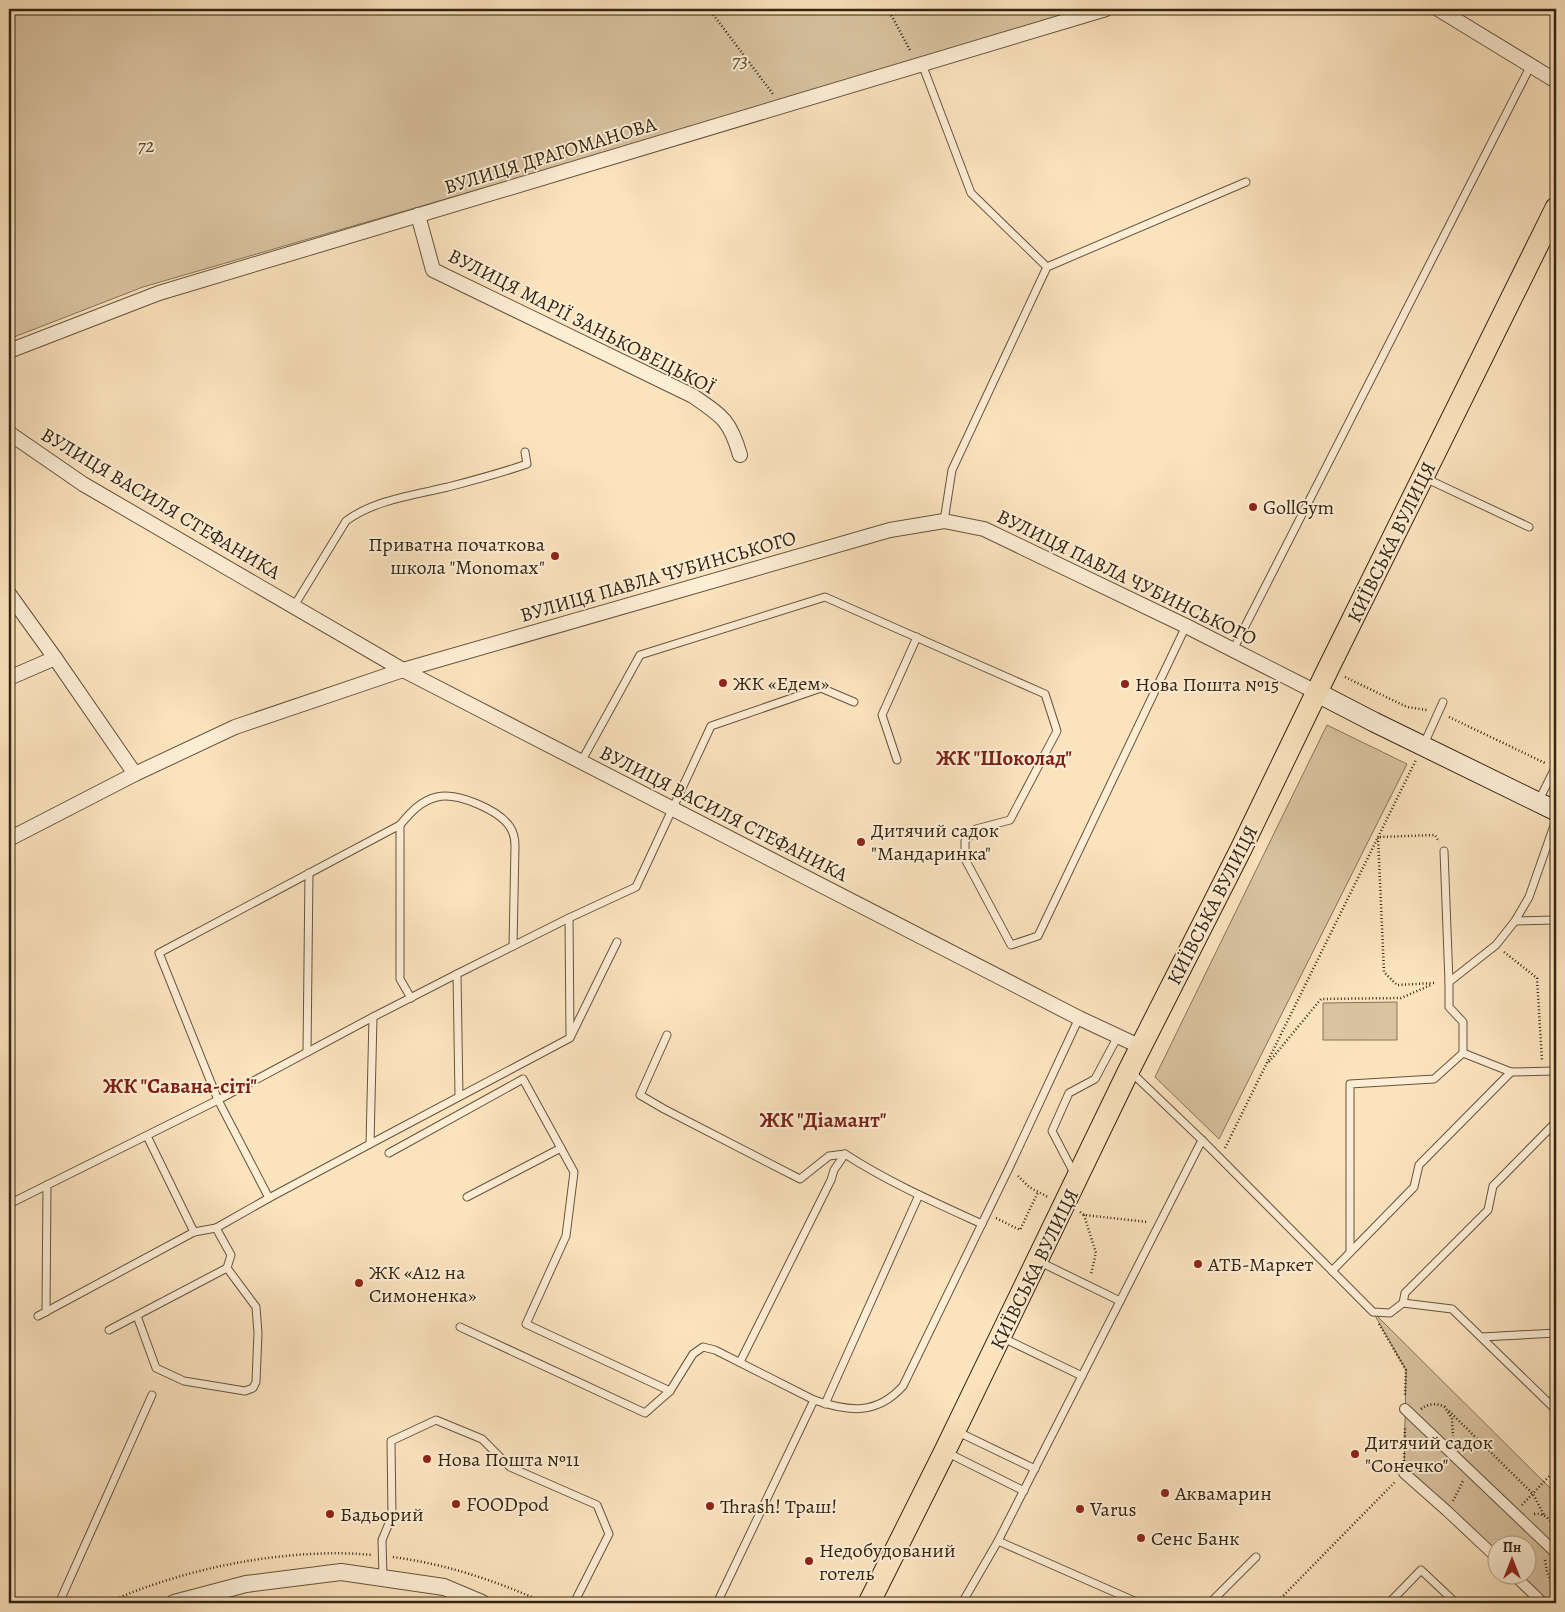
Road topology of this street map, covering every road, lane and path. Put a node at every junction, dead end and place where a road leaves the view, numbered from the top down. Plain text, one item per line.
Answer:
1 (709, 9) edge
2 (888, 9) edge
3 (1106, 9) edge
4 (1438, 9) edge
5 (920, 65) junction
6 (1531, 65) junction
7 (1556, 81) edge
8 (782, 106) junction
9 (1246, 182) dead end
10 (1556, 208) edge
11 (418, 215) junction
12 (1047, 267) junction
13 (9, 351) edge
14 (9, 433) edge
15 (525, 452) dead end
16 (740, 455) dead end
17 (1423, 477) junction
18 (944, 521) junction
19 (1529, 526) dead end
20 (9, 594) edge
21 (294, 606) junction
22 (1186, 626) junction
23 (918, 637) junction
24 (1233, 650) junction
25 (55, 658) junction
26 (403, 670) junction
27 (9, 678) edge
28 (1316, 692) junction
29 (854, 702) dead end
30 (1443, 702) dead end
31 (1423, 747) junction
32 (897, 760) dead end
33 (581, 762) junction
34 (1556, 766) edge
35 (135, 774) junction
36 (1538, 802) junction
37 (672, 809) junction
38 (1556, 811) edge
39 (1556, 820) edge
40 (400, 825) junction
41 (1378, 837) junction
42 (9, 839) edge
43 (1444, 851) joint
44 (309, 873) junction
45 (568, 918) junction
46 (1556, 920) edge
47 (1515, 921) junction
48 (617, 942) dead end
49 (513, 946) junction
50 (1496, 946) junction
51 (457, 974) junction
52 (1449, 982) junction
53 (1434, 983) junction
54 (411, 998) junction
55 (373, 1017) junction
56 (1079, 1018) junction
57 (666, 1034) dead end
58 (1118, 1036) junction
59 (570, 1038) junction
60 (1141, 1047) junction
61 (308, 1052) junction
62 (1463, 1053) junction
63 (1265, 1067) junction
64 (1129, 1070) junction
65 (1543, 1071) junction
66 (1556, 1071) edge
67 (1511, 1072) junction
68 (459, 1096) junction
69 (218, 1100) junction
70 (1556, 1122) edge
71 (147, 1136) junction
72 (1202, 1140) junction
73 (370, 1144) junction
74 (561, 1148) junction
75 (389, 1153) dead end
76 (845, 1154) junction
77 (1220, 1158) junction
78 (1010, 1166) junction
79 (1077, 1179) junction
80 (47, 1185) junction
81 (1038, 1192) junction
82 (919, 1195) junction
83 (467, 1197) dead end
84 (268, 1198) junction
85 (9, 1204) edge
86 (1064, 1205) junction
87 (987, 1213) junction
88 (1084, 1215) junction
89 (1160, 1223) junction
90 (982, 1224) junction
91 (216, 1228) junction
92 (194, 1232) junction
93 (1350, 1252) junction
94 (1037, 1260) junction
95 (227, 1268) junction
96 (1332, 1271) junction
97 (1088, 1285) junction
98 (1120, 1300) junction
99 (1403, 1303) junction
100 (46, 1312) junction
101 (1373, 1312) junction
102 (38, 1316) dead end
103 (137, 1316) junction
104 (460, 1327) dead end
105 (110, 1330) dead end
106 (1556, 1333) edge
107 (1001, 1337) junction
108 (1482, 1337) junction
109 (740, 1362) junction
110 (1082, 1376) junction
111 (670, 1391) junction
112 (152, 1395) dead end
113 (814, 1400) junction
114 (825, 1404) junction
115 (1446, 1407) dead end
116 (1405, 1409) junction
117 (1556, 1410) edge
118 (955, 1431) junction
119 (1457, 1441) dead end
120 (1480, 1441) junction
121 (945, 1451) junction
122 (1034, 1469) junction
123 (1556, 1469) edge
124 (1404, 1473) junction
125 (1024, 1491) junction
126 (1533, 1494) junction
127 (1544, 1515) junction
128 (1518, 1517) junction
129 (1556, 1526) edge
130 (998, 1541) junction
131 (1546, 1544) junction
132 (1488, 1550) edge
133 (1556, 1553) edge
134 (1256, 1557) dead end
135 (383, 1578) junction
136 (1523, 1584) edge
137 (1556, 1594) edge
138 (59, 1603) edge
139 (174, 1603) edge
140 (482, 1603) edge
141 (574, 1603) edge
142 (717, 1603) edge
143 (869, 1603) edge
144 (962, 1603) edge
145 (1139, 1603) edge
146 (1210, 1603) edge
147 (1276, 1603) edge
148 (1389, 1603) edge
149 (1456, 1603) edge
150 (1543, 1603) edge

1 - 8 path
2 - 5 path
3 - 5 street, ВУЛИЦЯ ДРАГОМАНОВА
4 - 6 street
5 - 8 street, ВУЛИЦЯ ДРАГОМАНОВА
5 - 12 lane
6 - 7 street
6 - 24 lane
8 - 11 street, ВУЛИЦЯ ДРАГОМАНОВА
9 - 12 lane
10 - 17 main road, КИЇВСЬКА ВУЛИЦЯ
11 - 13 street, ВУЛИЦЯ ДРАГОМАНОВА
11 - 16 street, ВУЛИЦЯ МАРІЇ ЗАНЬКОВЕЦЬКОЇ
12 - 18 lane
14 - 21 street, ВУЛИЦЯ ВАСИЛЯ СТЕФАНИКА
15 - 21 lane, ВУЛИЦЯ ВАСИЛЯ СТЕФАНИКА
17 - 19 lane
17 - 28 main road, КИЇВСЬКА ВУЛИЦЯ
18 - 22 street, ВУЛИЦЯ ПАВЛА ЧУБИНСЬКОГО
18 - 26 street, ВУЛИЦЯ ПАВЛА ЧУБИНСЬКОГО
20 - 25 street
21 - 26 street, ВУЛИЦЯ ВАСИЛЯ СТЕФАНИКА
22 - 23 lane
22 - 24 street, ВУЛИЦЯ ПАВЛА ЧУБИНСЬКОГО
23 - 32 lane
23 - 33 lane
24 - 28 street, ВУЛИЦЯ ПАВЛА ЧУБИНСЬКОГО
25 - 27 street
25 - 35 street
26 - 33 street, ВУЛИЦЯ ВАСИЛЯ СТЕФАНИКА
26 - 35 street, ВУЛИЦЯ ПАВЛА ЧУБИНСЬКОГО
28 - 31 main road
28 - 60 main road, КИЇВСЬКА ВУЛИЦЯ
29 - 37 lane
30 - 31 lane
31 - 36 main road
31 - 41 path
33 - 37 street, ВУЛИЦЯ ВАСИЛЯ СТЕФАНИКА
34 - 36 lane
35 - 42 street, ВУЛИЦЯ ПАВЛА ЧУБИНСЬКОГО
36 - 38 main road
37 - 45 lane
37 - 56 street, ВУЛИЦЯ ВАСИЛЯ СТЕФАНИКА
39 - 47 lane
40 - 44 lane
40 - 49 lane
40 - 54 lane
41 - 43 path
41 - 53 path
41 - 63 path
43 - 52 lane
44 - 61 lane
44 - 69 lane
45 - 49 lane
45 - 59 lane
46 - 47 lane
47 - 50 lane
48 - 59 lane
49 - 51 lane
50 - 52 lane
50 - 65 path
51 - 54 lane
51 - 68 lane
52 - 53 path
52 - 62 lane
53 - 63 path
54 - 55 lane
55 - 61 lane
55 - 73 lane
56 - 58 street, ВУЛИЦЯ ВАСИЛЯ СТЕФАНИКА
56 - 78 lane
57 - 76 lane
58 - 60 street, ВУЛИЦЯ ВАСИЛЯ СТЕФАНИКА
58 - 79 lane
59 - 68 lane
60 - 64 main road, КИЇВСЬКА ВУЛИЦЯ
61 - 69 lane
62 - 67 lane
62 - 93 lane
63 - 77 path
64 - 72 lane
64 - 79 main road, КИЇВСЬКА ВУЛИЦЯ
65 - 66 lane
65 - 67 lane
67 - 93 lane
68 - 73 lane
69 - 71 lane
69 - 84 lane
70 - 99 lane
71 - 80 lane
71 - 92 lane
72 - 77 lane
72 - 89 lane
73 - 84 lane
74 - 75 lane
74 - 83 lane
74 - 111 lane
76 - 82 lane
76 - 109 lane
77 - 96 lane
78 - 81 path
78 - 87 lane
79 - 86 main road, КИЇВСЬКА ВУЛИЦЯ
80 - 85 lane
80 - 100 lane
81 - 86 path
81 - 87 path
82 - 90 lane
82 - 114 lane
84 - 91 lane
86 - 88 path
86 - 94 main road, КИЇВСЬКА ВУЛИЦЯ
87 - 90 lane
88 - 89 path
88 - 97 path
89 - 98 lane
90 - 114 lane
91 - 92 lane
91 - 95 lane
92 - 100 lane
93 - 96 lane
94 - 97 lane
94 - 107 main road, КИЇВСЬКА ВУЛИЦЯ
95 - 103 lane
95 - 103 lane
96 - 101 lane
97 - 98 lane
98 - 110 lane
99 - 101 lane
99 - 108 lane
100 - 102 lane
101 - 116 path
103 - 105 lane
104 - 111 lane
106 - 108 lane
107 - 110 lane
107 - 118 main road, КИЇВСЬКА ВУЛИЦЯ
108 - 117 lane
109 - 111 lane
109 - 113 lane
110 - 122 lane
112 - 138 lane
113 - 114 lane
113 - 142 lane
115 - 120 path
116 - 124 path
116 - 128 street
118 - 121 main road, КИЇВСЬКА ВУЛИЦЯ
118 - 122 lane
119 - 120 path
120 - 126 path
121 - 125 lane
121 - 143 main road, КИЇВСЬКА ВУЛИЦЯ
122 - 125 lane
123 - 126 path
124 - 132 street
124 - 147 path
125 - 130 lane
126 - 127 path
126 - 128 path
127 - 128 path
127 - 129 path
128 - 131 street
130 - 144 lane
130 - 145 lane
131 - 133 street
131 - 137 path
134 - 146 lane
135 - 139 street
135 - 140 street
135 - 141 lane
136 - 150 street
148 - 149 lane

